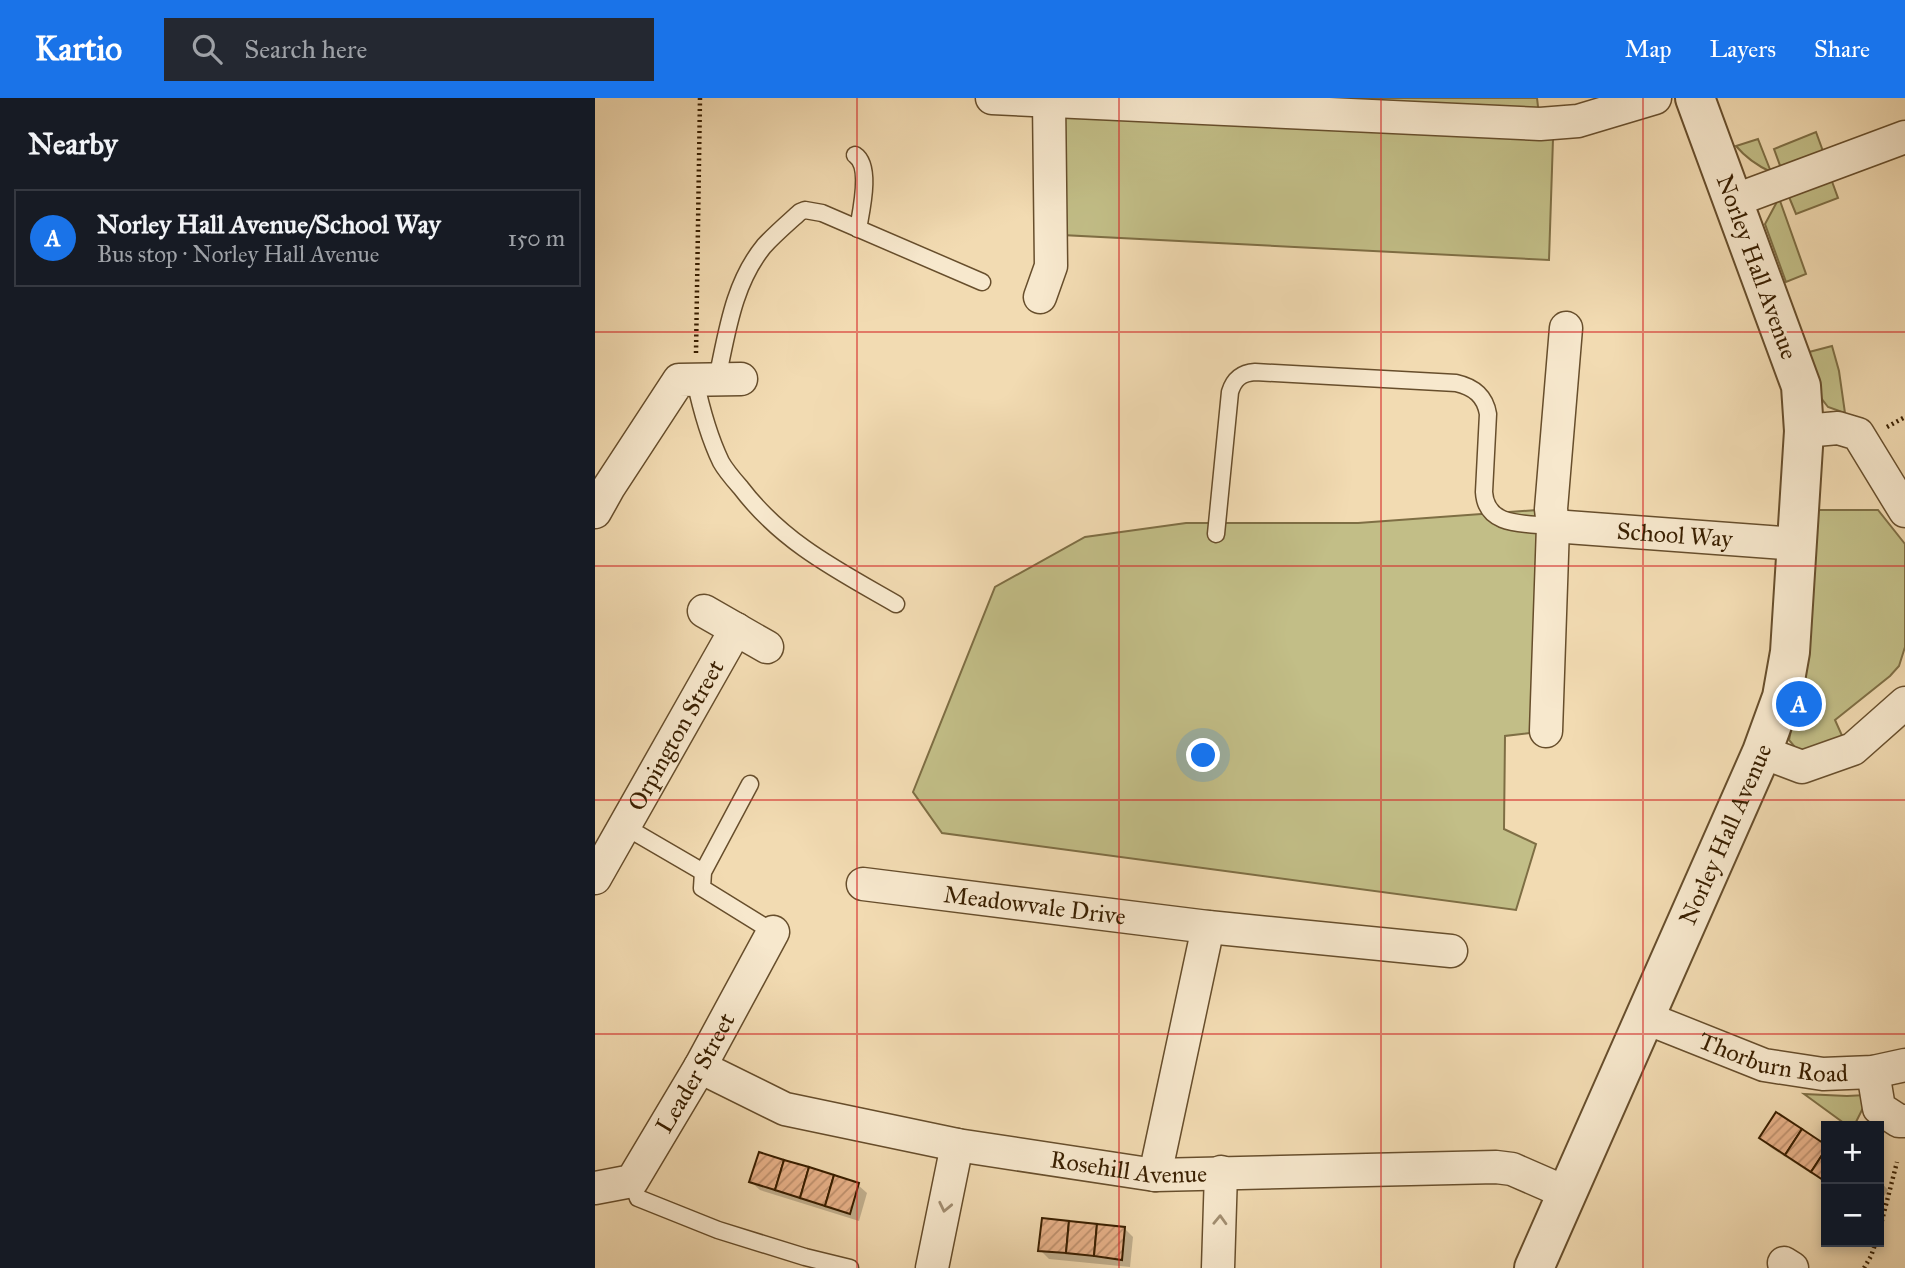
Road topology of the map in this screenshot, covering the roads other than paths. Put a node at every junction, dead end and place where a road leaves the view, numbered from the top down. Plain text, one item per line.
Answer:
1 (992, 98) edge
2 (1655, 98) edge
3 (1695, 98) edge
4 (1049, 101) junction
5 (1330, 106) edge
6 (1905, 137) edge
7 (855, 155) dead end
8 (1733, 201) junction
9 (858, 229) junction
10 (982, 282) dead end
11 (1040, 297) dead end
12 (1566, 328) dead end
13 (718, 379) junction
14 (1804, 431) junction
15 (1905, 511) edge
16 (595, 512) edge
17 (1553, 526) junction
18 (1216, 534) dead end
19 (1798, 544) junction
20 (895, 604) dead end
21 (704, 611) dead end
22 (736, 629) junction
23 (767, 647) dead end
24 (1905, 703) edge
25 (1546, 731) dead end
26 (1762, 752) junction
27 (750, 784) dead end
28 (624, 826) junction
29 (703, 872) junction
30 (595, 877) edge
31 (863, 884) dead end
32 (1208, 927) junction
33 (773, 932) joint
34 (1451, 951) dead end
35 (1646, 1018) junction
36 (1905, 1065) edge
37 (700, 1067) junction
38 (1873, 1072) junction
39 (1905, 1121) edge
40 (957, 1145) junction
41 (1221, 1172) junction
42 (1155, 1175) junction
43 (632, 1181) junction
44 (595, 1188) edge
45 (1567, 1193) junction
46 (850, 1268) edge
47 (932, 1268) edge
48 (1218, 1268) edge
49 (1534, 1268) edge

1 - 4 street
2 - 5 street
3 - 8 street, Norley Hall Avenue
4 - 5 street
4 - 11 street
6 - 8 street
7 - 9 lane
8 - 14 street, Norley Hall Avenue
9 - 10 lane
9 - 13 lane
12 - 17 street
13 - 16 street
13 - 20 lane
14 - 15 street
14 - 19 street, Norley Hall Avenue
17 - 18 lane
17 - 19 street, School Way
17 - 25 street
19 - 26 street, Norley Hall Avenue
21 - 22 street
22 - 23 street
22 - 28 street, Orpington Street
24 - 26 street
26 - 35 street, Norley Hall Avenue
27 - 29 lane
28 - 29 lane
28 - 30 street, Orpington Street
29 - 33 lane
31 - 32 street, Meadowvale Drive
32 - 34 street, Meadowvale Drive
32 - 42 street
33 - 37 street, Leader Street
35 - 38 street, Thorburn Road
35 - 45 street, Norley Hall Avenue
36 - 38 street, Thorburn Road
37 - 40 street, Rosehill Avenue
37 - 43 street, Leader Street
38 - 39 street
40 - 42 street, Rosehill Avenue
40 -> 47 street
41 - 42 street, Rosehill Avenue
41 - 45 street, Rosehill Avenue
48 -> 41 street
43 - 44 street
43 - 46 lane
45 - 49 street, Norley Hall Avenue

